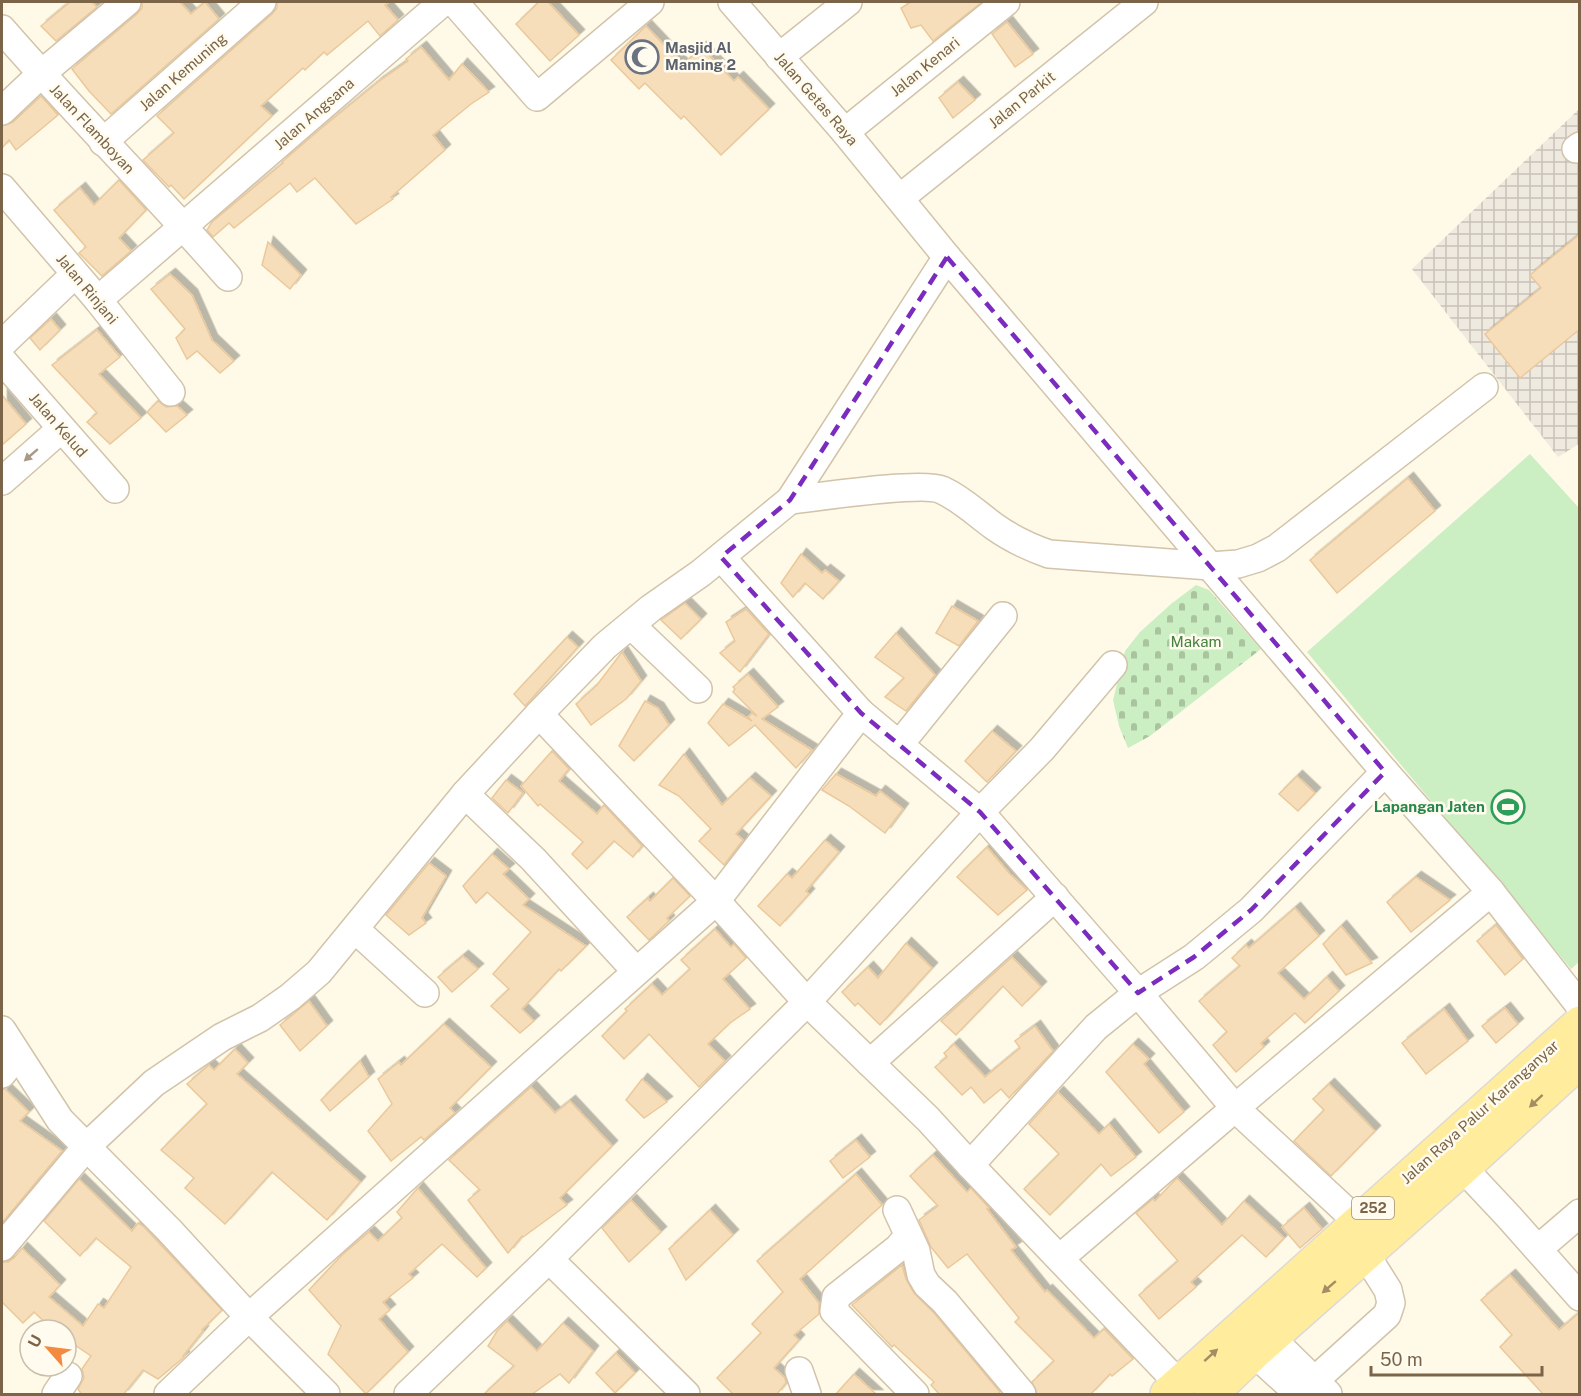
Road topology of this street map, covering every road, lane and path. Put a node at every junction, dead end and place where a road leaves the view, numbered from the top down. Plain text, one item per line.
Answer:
1 (127, 2) edge
2 (262, 2) edge
3 (443, 2) edge
4 (454, 2) edge
5 (650, 2) edge
6 (732, 2) edge
7 (848, 2) edge
8 (1006, 2) edge
9 (1144, 2) edge
10 (2, 28) edge
11 (779, 57) junction
12 (41, 74) junction
13 (2, 111) edge
14 (845, 132) junction
15 (103, 142) junction
16 (2, 188) edge
17 (900, 198) junction
18 (184, 227) junction
19 (947, 257) junction
20 (75, 274) junction
21 (228, 277) dead end
22 (98, 300) junction
23 (2, 344) edge
24 (2, 360) edge
25 (1484, 387) dead end
26 (171, 392) dead end
27 (61, 429) junction
28 (2, 481) edge
29 (115, 489) dead end
30 (790, 500) junction
31 (721, 557) junction
32 (1210, 566) junction
33 (1003, 616) dead end
34 (631, 625) junction
35 (1113, 665) dead end
36 (698, 689) dead end
37 (861, 713) junction
38 (539, 714) junction
39 (899, 745) junction
40 (1386, 772) junction
41 (465, 794) junction
42 (980, 812) junction
43 (1491, 892) junction
44 (1055, 897) junction
45 (716, 901) junction
46 (356, 930) junction
47 (636, 972) junction
48 (425, 993) dead end
49 (1138, 993) junction
50 (807, 1002) junction
51 (1580, 1006) edge
52 (1580, 1023) edge
53 (2, 1030) edge
54 (1580, 1061) edge
55 (870, 1063) junction
56 (9, 1065) edge
57 (1235, 1108) junction
58 (87, 1146) junction
59 (970, 1165) junction
60 (1464, 1169) junction
61 (897, 1210) dead end
62 (1580, 1213) edge
63 (1358, 1222) junction
64 (908, 1236) junction
65 (2, 1247) edge
66 (1538, 1249) junction
67 (1366, 1255) junction
68 (1060, 1258) junction
69 (549, 1259) junction
70 (1580, 1297) edge
71 (249, 1317) junction
72 (1263, 1346) junction
73 (1314, 1390) edge
74 (1179, 1391) edge
75 (168, 1395) edge
76 (326, 1395) edge
77 (408, 1395) edge
78 (686, 1395) edge
79 (915, 1395) edge
80 (1023, 1395) edge
81 (1211, 1395) edge

1 - 12 street
2 - 15 street, Jalan Kemuning
3 - 18 street, Jalan Angsana
4 - 5 street
6 - 11 street, Jalan Getas Raya
7 - 11 street
8 - 14 street, Jalan Kenari
9 - 17 street, Jalan Parkit
10 - 12 street, Jalan Flamboyan
11 - 14 street, Jalan Getas Raya
12 - 13 street
12 - 15 street, Jalan Flamboyan
14 - 17 street, Jalan Getas Raya
15 - 18 street, Jalan Flamboyan
16 - 20 street, Jalan Rinjani
17 - 19 street, Jalan Getas Raya
18 - 21 street, Jalan Flamboyan
18 - 22 street, Jalan Angsana
19 - 30 street
19 - 32 street, Jalan Getas Raya
20 - 22 street, Jalan Rinjani
20 - 23 street
22 - 26 street, Jalan Rinjani
24 - 27 street, Jalan Kelud
25 - 32 street
27 -> 28 street
27 - 29 street, Jalan Kelud
30 - 31 street
30 - 32 street
31 - 34 street
31 - 37 street
32 - 40 street, Jalan Getas Raya
33 - 39 street
34 - 36 street
34 - 38 street
35 - 42 street
37 - 39 street
37 - 45 street
38 - 41 street
38 - 45 street
39 - 42 street
40 - 43 street, Jalan Getas Raya
40 - 49 street
41 - 46 street
41 - 47 street
42 - 44 street
42 - 50 street
43 - 51 street, Jalan Getas Raya
43 - 57 street
44 - 49 street
44 - 55 street
45 - 47 street
45 - 50 street
46 - 48 street
46 - 58 street
47 - 71 street
49 - 57 street
49 - 59 street
50 - 55 street
50 - 69 street
52 - 60 main road, Jalan Raya Palur Karanganyar / 252
53 - 56 street
54 -> 60 main road, Jalan Raya Palur Karanganyar / 252
55 - 59 street
56 - 58 street
57 - 63 street
57 - 68 street
58 - 65 street
58 - 71 street
59 - 68 street
60 - 63 main road, Jalan Raya Palur Karanganyar / 252
60 - 66 street
60 - 67 main road, Jalan Raya Palur Karanganyar / 252
61 - 64 street
62 - 66 street
74 -> 63 main road, Jalan Raya Palur Karanganyar / 252
64 - 79 street
64 - 80 street
66 - 70 street
67 -> 72 main road, Jalan Raya Palur Karanganyar / 252
67 - 73 street
68 - 74 street
69 - 77 street
69 - 78 street
71 - 75 street
71 - 76 street
72 - 73 street
72 - 81 main road, Jalan Raya Palur Karanganyar / 252

